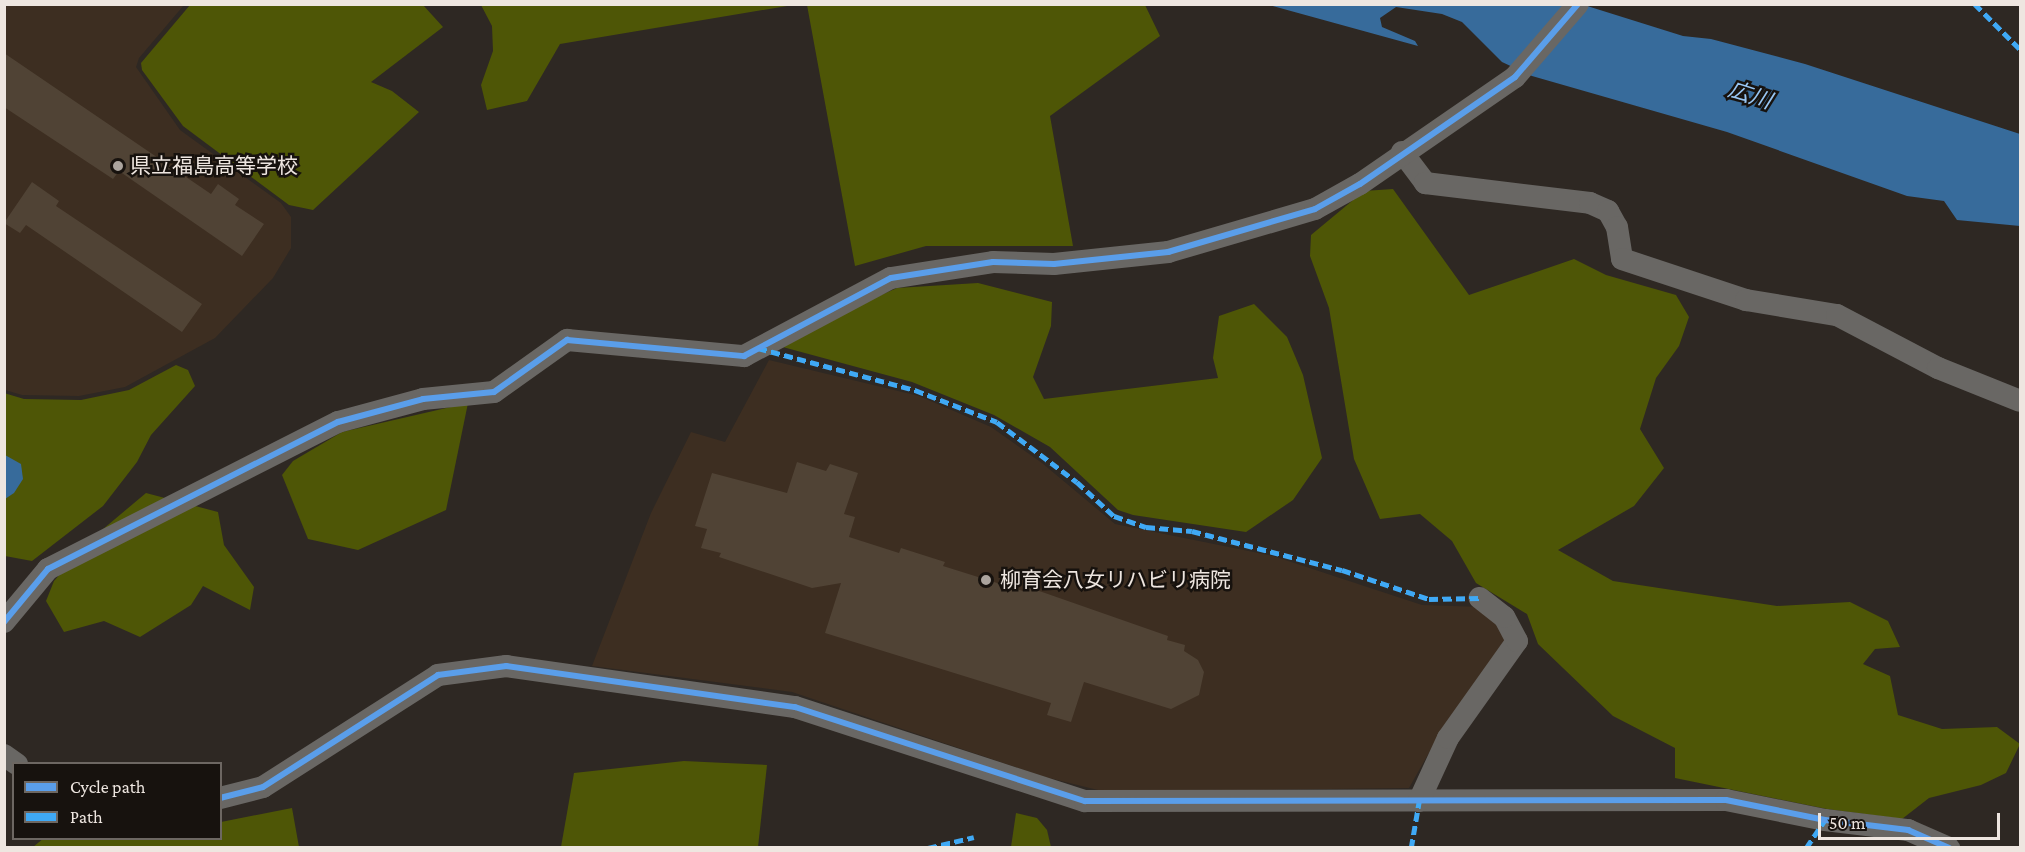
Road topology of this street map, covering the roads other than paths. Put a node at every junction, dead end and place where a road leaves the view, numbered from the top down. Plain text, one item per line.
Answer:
1 (1578, 4) edge
2 (1402, 152) junction
3 (2020, 401) edge
4 (1480, 598) dead end
5 (4, 622) edge
6 (222, 797) edge
7 (1419, 801) junction
8 (1949, 848) edge

1 - 2 street
2 - 3 street
2 - 5 street
4 - 7 street
6 - 7 street
7 - 8 street

